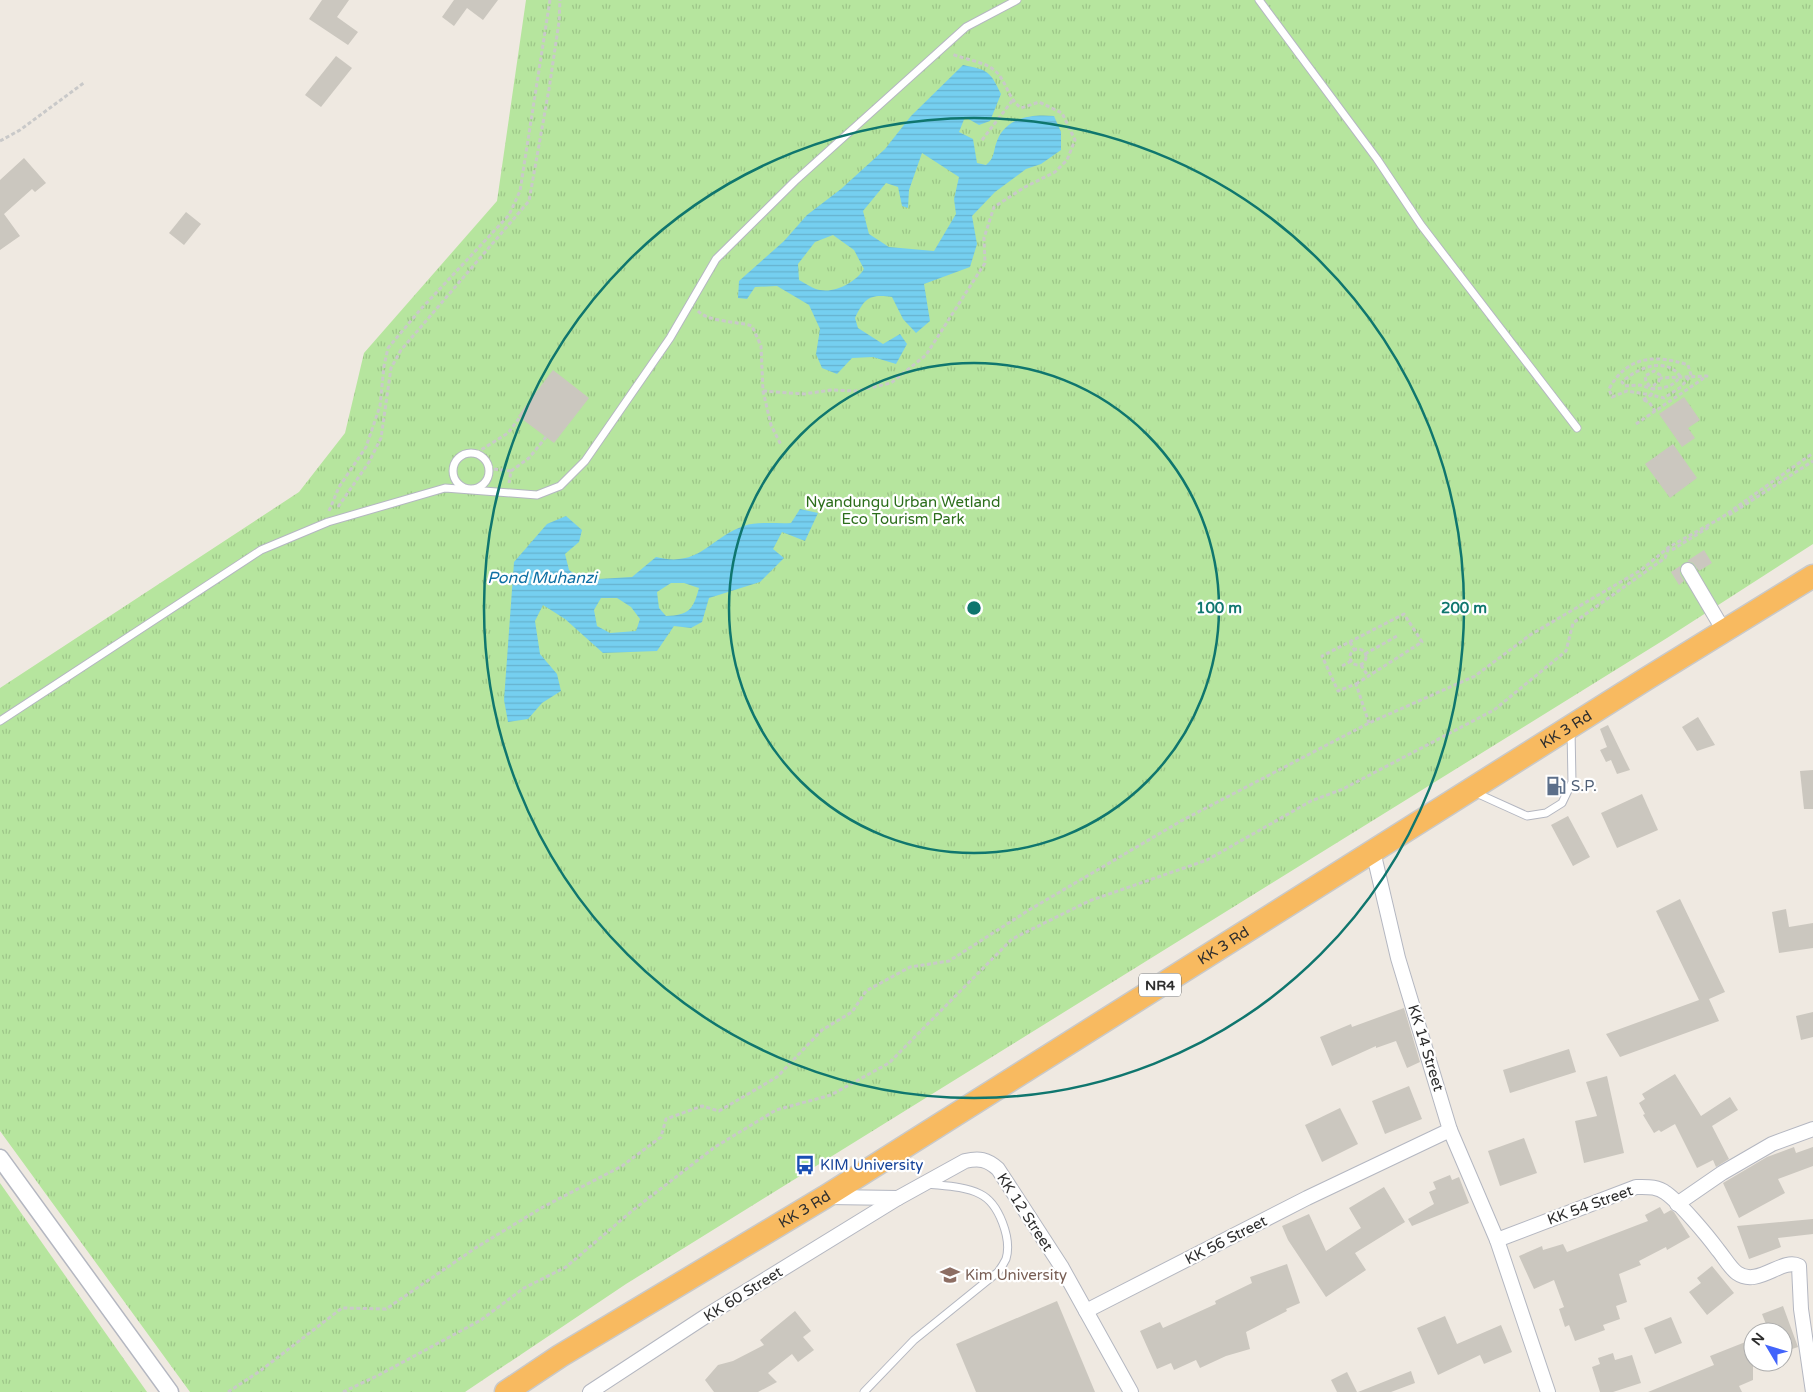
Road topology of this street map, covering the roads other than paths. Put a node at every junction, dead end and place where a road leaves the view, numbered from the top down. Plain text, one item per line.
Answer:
1 (1017, 0) edge
2 (1259, 0) edge
3 (1577, 428) dead end
4 (470, 489) junction
5 (1688, 570) dead end
6 (1813, 576) edge
7 (1724, 631) junction
8 (0, 721) edge
9 (1571, 725) junction
10 (1469, 790) junction
11 (1373, 851) junction
12 (1813, 1129) edge
13 (1450, 1130) junction
14 (0, 1158) edge
15 (924, 1184) junction
16 (825, 1197) junction
17 (898, 1198) junction
18 (1677, 1204) junction
19 (1497, 1240) junction
20 (1086, 1312) junction
21 (170, 1392) edge
22 (506, 1392) edge
23 (590, 1392) edge
24 (864, 1392) edge
25 (1132, 1392) edge
26 (1548, 1392) edge
27 (1812, 1392) edge

1 - 4 lane
2 - 3 lane
4 - 4 lane
4 - 8 lane
5 - 7 street
6 - 7 highway, KK 3 Rd / NR4
7 - 9 highway, KK 3 Rd / NR4
9 - 10 highway, KK 3 Rd / NR4
9 - 10 lane
10 - 11 highway, KK 3 Rd / NR4
11 - 13 street, KK 14 Street
11 - 16 highway, KK 3 Rd / NR4
12 - 18 street
13 - 19 street, KK 14 Street
13 - 20 street, KK 56 Street
14 - 21 street
15 - 17 street, KK 12 Street
15 - 20 street, KK 12 Street
15 - 24 lane
16 - 17 street, KK 12 Street
16 - 22 highway, KK 3 Rd / NR4
17 - 23 street, KK 60 Street
18 - 19 street, KK 54 Street
18 - 27 street, KK 54 Street
19 - 26 street
20 - 25 street

